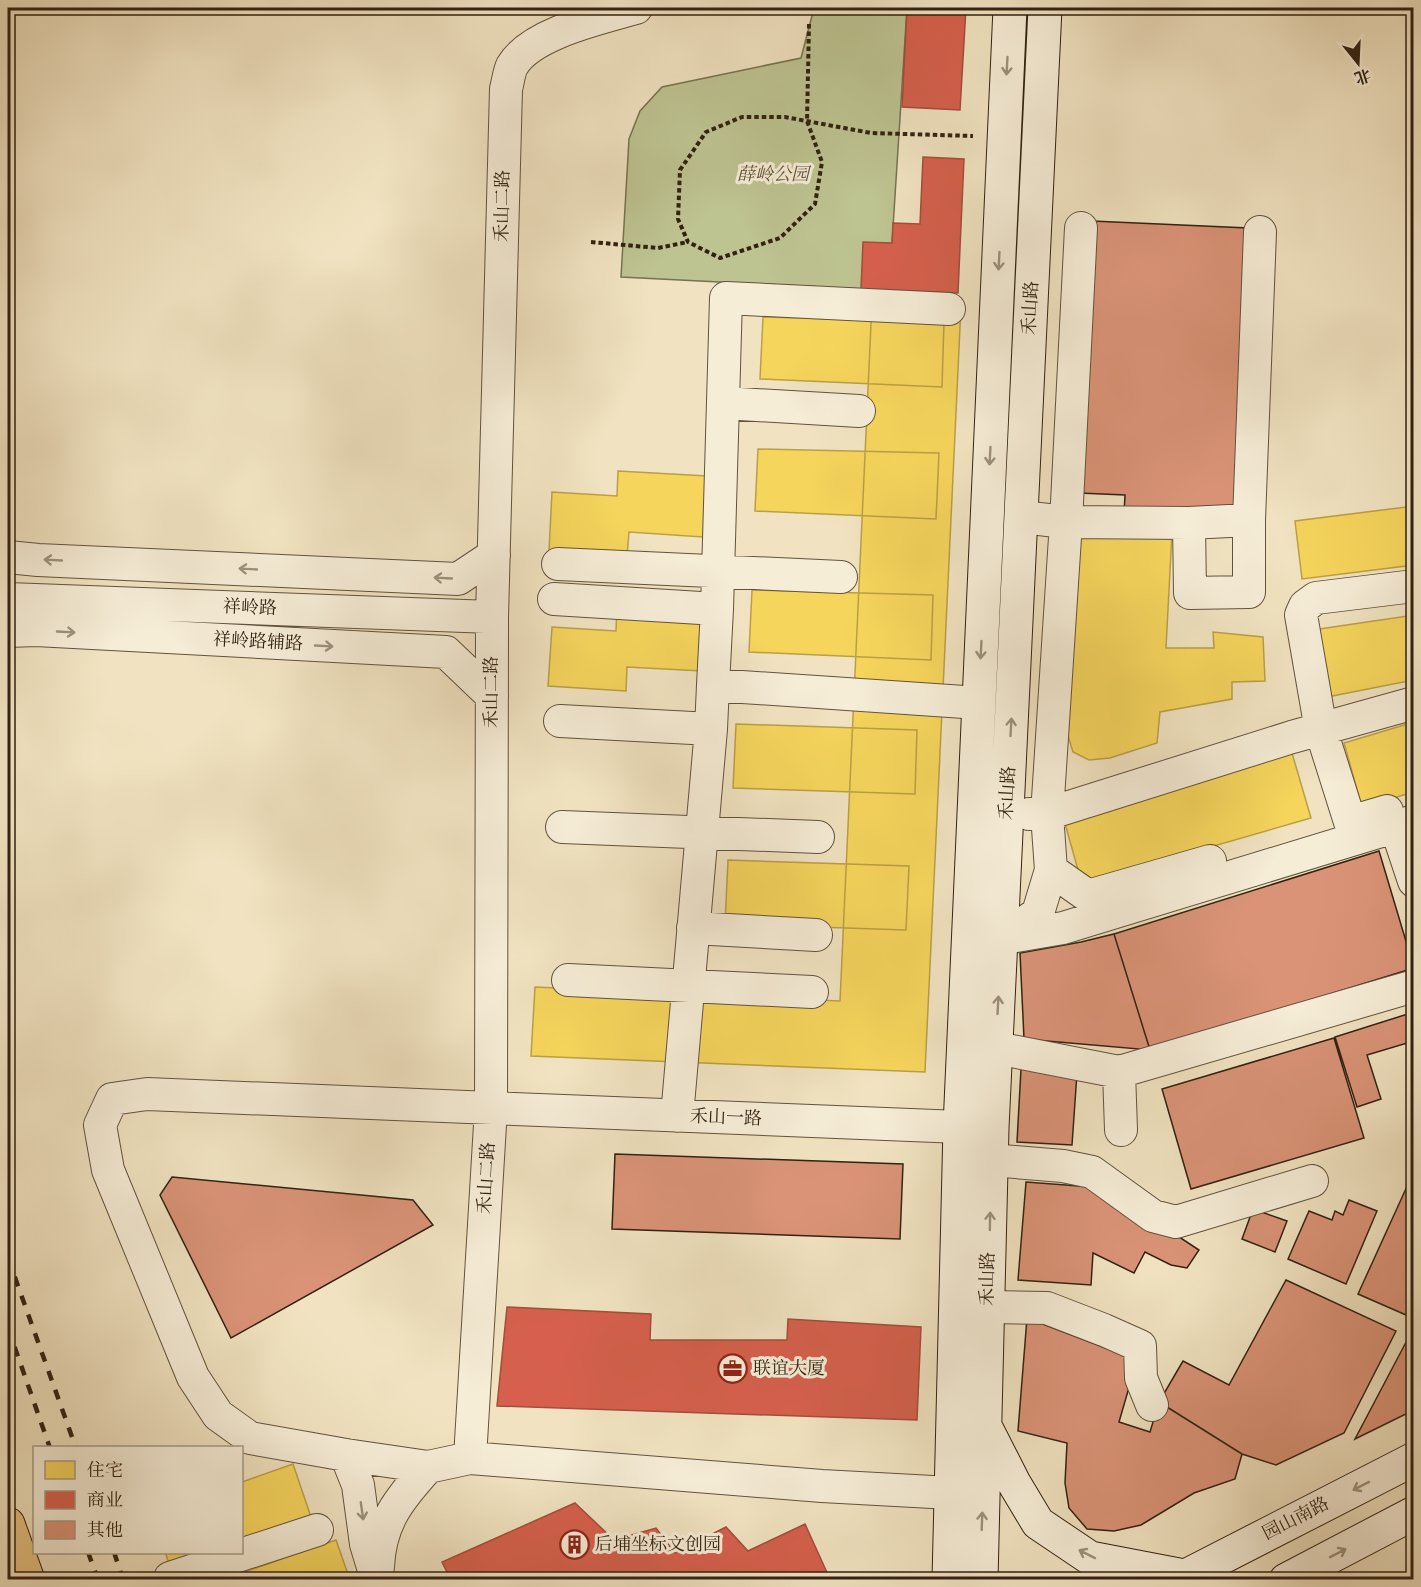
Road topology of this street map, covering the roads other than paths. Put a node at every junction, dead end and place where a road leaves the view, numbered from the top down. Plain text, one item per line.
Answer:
1 (636, 8) edge
2 (1010, 8) edge
3 (1045, 8) edge
4 (1081, 228) dead end
5 (1260, 231) dead end
6 (949, 309) dead end
7 (723, 403) junction
8 (859, 411) dead end
9 (1021, 517) junction
10 (1249, 520) junction
11 (1066, 522) junction
12 (1189, 523) junction
13 (494, 555) junction
14 (8, 557) edge
15 (558, 564) dead end
16 (718, 571) junction
17 (841, 577) dead end
18 (1413, 586) edge
19 (8, 599) edge
20 (554, 599) dead end
21 (717, 609) junction
22 (492, 616) junction
23 (8, 631) edge
24 (713, 686) junction
25 (492, 696) junction
26 (979, 703) junction
27 (1413, 703) edge
28 (560, 721) dead end
29 (711, 729) junction
30 (1321, 730) junction
31 (1007, 813) junction
32 (1047, 814) junction
33 (1408, 817) edge
34 (562, 827) dead end
35 (1316, 830) dead end
36 (702, 832) junction
37 (818, 837) dead end
38 (1051, 870) junction
39 (1413, 881) edge
40 (693, 928) junction
41 (816, 935) dead end
42 (1001, 939) junction
43 (568, 980) dead end
44 (688, 986) junction
45 (1413, 986) edge
46 (812, 992) dead end
47 (996, 1048) junction
48 (1119, 1072) junction
49 (491, 1108) junction
50 (676, 1116) junction
51 (960, 1127) junction
52 (1121, 1130) dead end
53 (991, 1160) junction
54 (1312, 1181) dead end
55 (988, 1306) junction
56 (1152, 1405) dead end
57 (985, 1425) junction
58 (346, 1455) junction
59 (470, 1458) junction
60 (1413, 1459) edge
61 (428, 1467) junction
62 (951, 1494) junction
63 (1413, 1514) edge
64 (8, 1524) edge
65 (317, 1530) dead end
66 (1181, 1578) edge
67 (28, 1580) edge
68 (171, 1580) edge
69 (377, 1580) edge
70 (949, 1580) edge
71 (981, 1580) edge
72 (1286, 1580) edge

1 - 13 street, 禾山二路
2 -> 26 main road, 禾山路
3 - 9 main road, 禾山路
4 - 11 street
5 - 10 street
6 - 7 street
7 - 8 street
7 - 16 street
9 - 11 street
31 -> 9 main road, 禾山路
10 - 12 street
10 - 12 street
11 - 12 street
11 - 32 street
13 -> 14 street
13 - 22 street, 禾山二路
15 - 16 street
16 - 17 street
16 - 21 street
18 - 30 street
19 - 22 street, 祥岭路
20 - 21 street
21 - 24 street
22 - 25 street, 禾山二路
23 -> 25 street, 祥岭路辅路
24 - 26 street
24 - 29 street
25 - 49 street, 禾山二路
26 - 51 main road, 禾山路
27 - 30 street
28 - 29 street
29 - 36 street
30 - 32 street
30 - 33 street
31 - 32 street
31 - 42 main road, 禾山路
32 - 38 street
33 - 39 street
33 - 42 street
34 - 36 street
35 - 38 street
36 - 37 street
36 - 40 street
38 - 42 street
40 - 41 street
40 - 44 street
47 -> 42 main road, 禾山路
43 - 44 street
44 - 46 street
44 - 50 street
45 - 48 street
47 - 48 street
47 - 53 main road, 禾山路
48 - 52 street
49 - 50 street, 禾山一路
49 - 58 street, 禾山一路
49 - 59 street, 禾山二路
50 - 51 street, 禾山一路
51 - 62 main road, 禾山路
53 - 54 street
55 -> 53 main road, 禾山路
55 - 56 street
55 - 57 main road, 禾山路
66 -> 57 main road
71 -> 57 main road, 禾山路
58 - 61 street
58 -> 69 street
59 - 61 street
59 - 62 street
60 -> 66 main road, 园山南路
61 - 69 street
62 - 70 main road, 禾山路
72 -> 63 main road
64 - 67 highway
65 - 68 street

